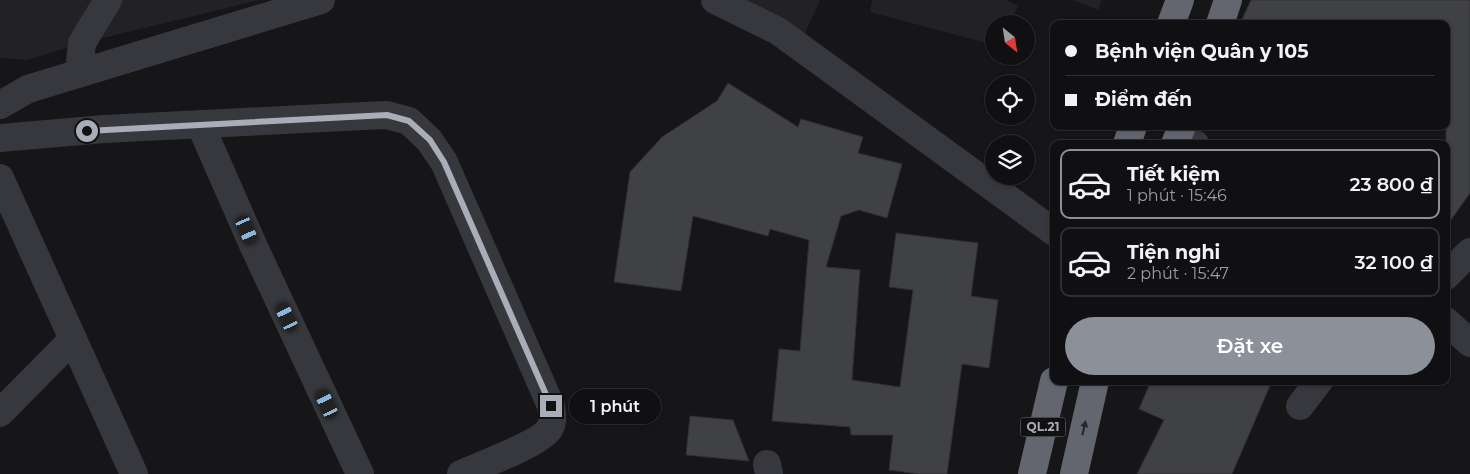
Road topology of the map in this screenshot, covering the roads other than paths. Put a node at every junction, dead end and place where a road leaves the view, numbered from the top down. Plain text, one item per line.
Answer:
1 (108, 0) edge
2 (321, 0) edge
3 (716, 0) edge
4 (1180, 0) edge
5 (1228, 0) edge
6 (1172, 20) edge
7 (1221, 20) edge
8 (79, 74) junction
9 (0, 105) edge
10 (200, 124) junction
11 (0, 138) edge
12 (0, 178) edge
13 (1050, 229) edge
14 (1470, 252) edge
15 (1450, 272) edge
16 (1450, 324) edge
17 (73, 339) junction
18 (1470, 342) edge
19 (1053, 385) edge
20 (1094, 385) edge
21 (1316, 385) edge
22 (1300, 406) dead end
23 (0, 413) edge
24 (134, 474) edge
25 (360, 474) edge
26 (461, 474) edge
27 (1032, 474) edge
28 (1074, 474) edge

1 - 8 street
2 - 8 street
3 - 13 street
4 - 6 highway
5 - 7 highway
8 - 9 street
10 - 11 street
10 - 25 street
10 - 26 street
12 - 17 street
14 - 15 street
16 - 18 street
17 - 23 street
17 - 24 street
19 - 27 highway, QL.21
28 -> 20 highway, QL.21
21 - 22 street

